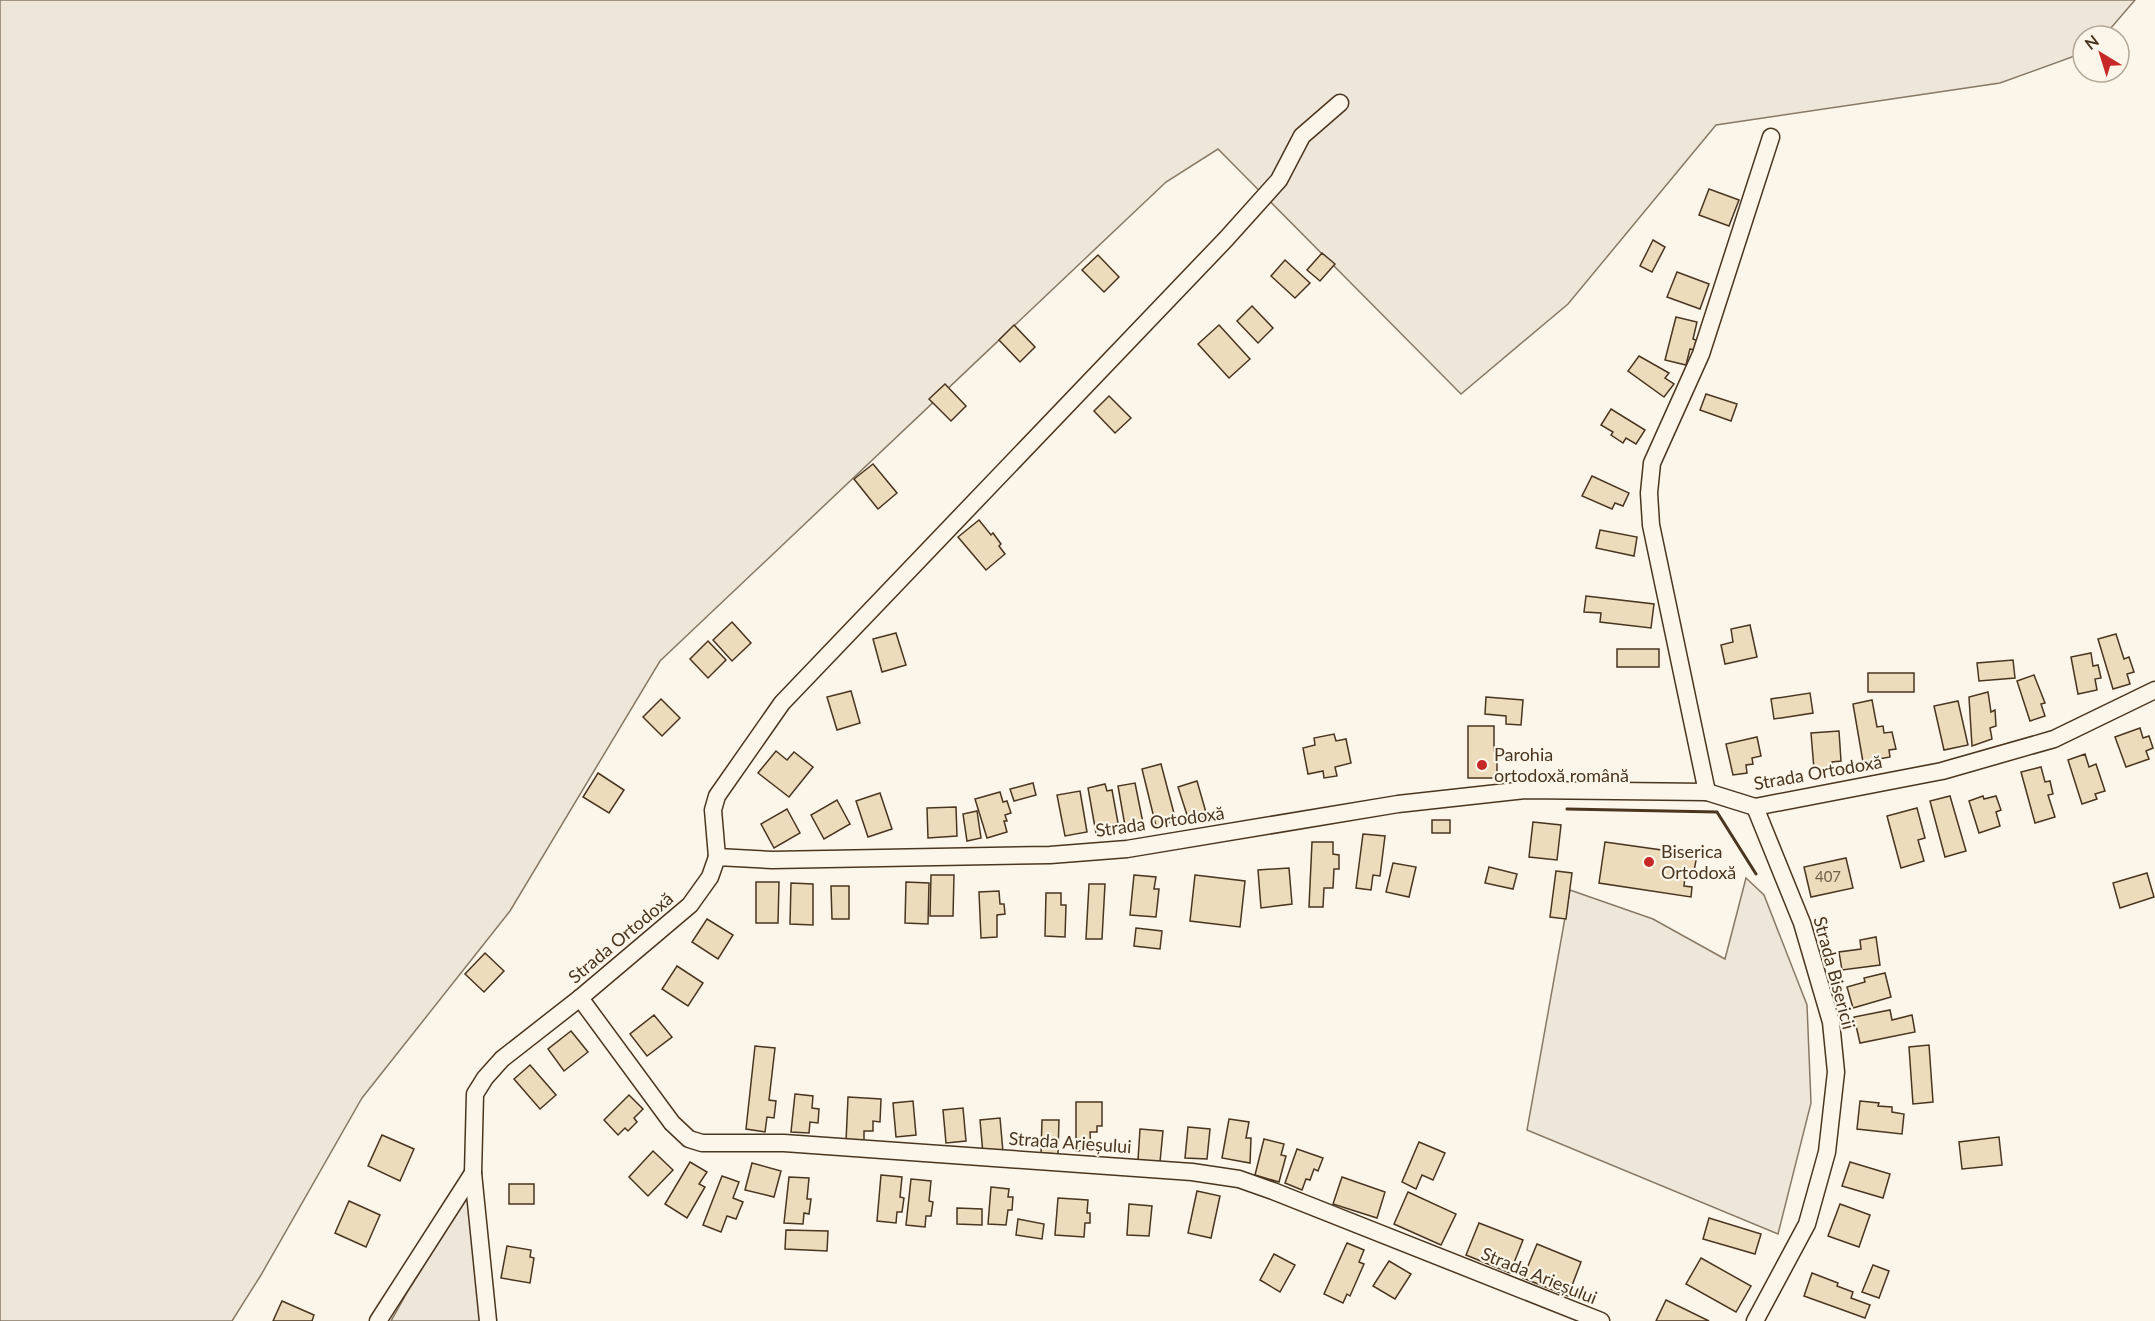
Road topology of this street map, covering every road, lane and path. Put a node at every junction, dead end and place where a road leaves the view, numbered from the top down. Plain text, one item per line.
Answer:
1 (1340, 103) dead end
2 (1771, 137) dead end
3 (2155, 690) edge
4 (1707, 792) junction
5 (1755, 807) junction
6 (717, 857) junction
7 (580, 998) junction
8 (473, 1173) junction
9 (378, 1321) edge
10 (488, 1321) edge
11 (1600, 1321) edge
12 (1755, 1321) edge

1 - 6 street
2 - 4 street
3 - 5 street, Strada Ortodoxă
4 - 5 street, Strada Ortodoxă
4 - 6 street, Strada Ortodoxă
5 - 12 street, Strada Bisericii
6 - 7 street, Strada Ortodoxă
7 - 8 street, Strada Ortodoxă
7 - 11 street, Strada Arieșului
8 - 9 street
8 - 10 street, Strada Ortodoxă

